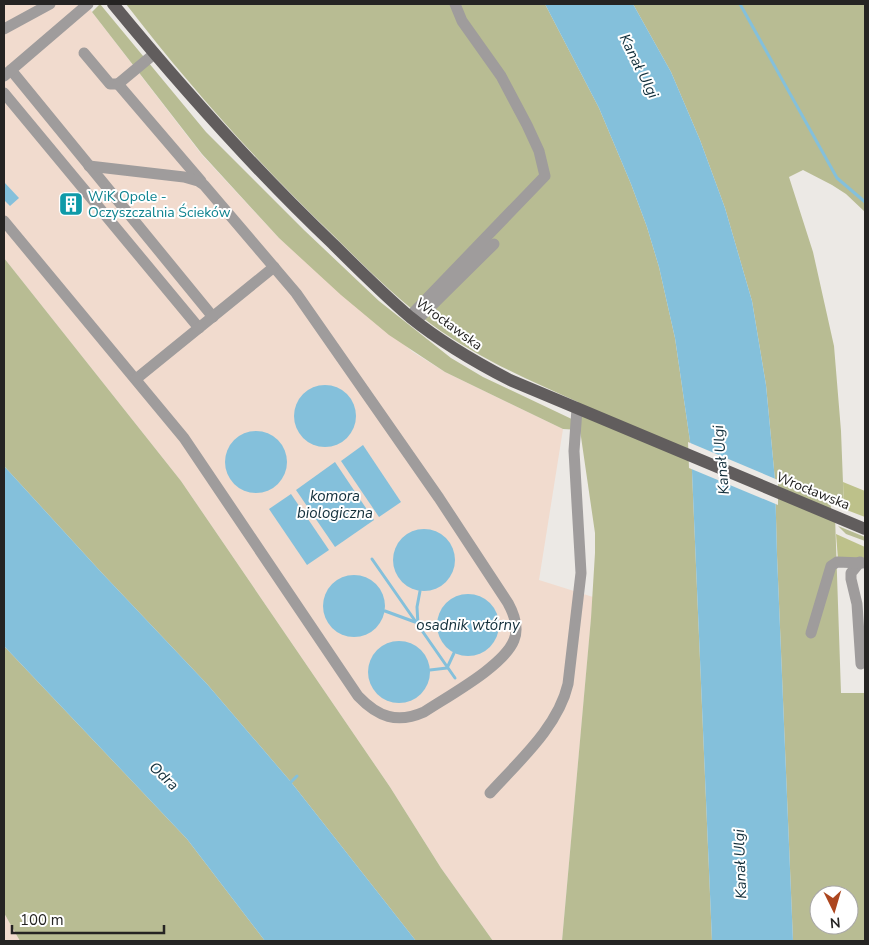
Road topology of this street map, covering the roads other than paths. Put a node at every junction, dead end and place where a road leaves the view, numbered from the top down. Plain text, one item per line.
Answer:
1 (50, 4) edge
2 (88, 4) edge
3 (113, 4) edge
4 (455, 4) edge
5 (4, 29) edge
6 (84, 53) dead end
7 (154, 54) junction
8 (7, 73) edge
9 (118, 84) junction
10 (4, 93) edge
11 (89, 166) junction
12 (204, 185) junction
13 (4, 221) edge
14 (494, 244) dead end
15 (274, 267) junction
16 (212, 317) junction
17 (413, 319) junction
18 (199, 328) junction
19 (136, 379) junction
20 (577, 409) junction
21 (865, 529) edge
22 (862, 563) edge
23 (811, 633) dead end
24 (861, 664) dead end
25 (490, 794) dead end

1 - 5 street
2 - 8 street
3 - 7 main road, Wrocławska
4 - 17 street
6 - 9 street
7 - 9 street
7 - 17 main road, Wrocławska
8 - 11 street
9 - 12 street
10 - 18 street
11 - 12 street
11 - 16 street
12 - 15 street
13 - 19 street
14 - 17 street
15 - 16 street
15 - 19 street
16 - 18 street
17 - 20 main road, Wrocławska
18 - 19 street
20 - 21 main road, Wrocławska
20 - 25 street
22 - 23 street
22 - 24 street

